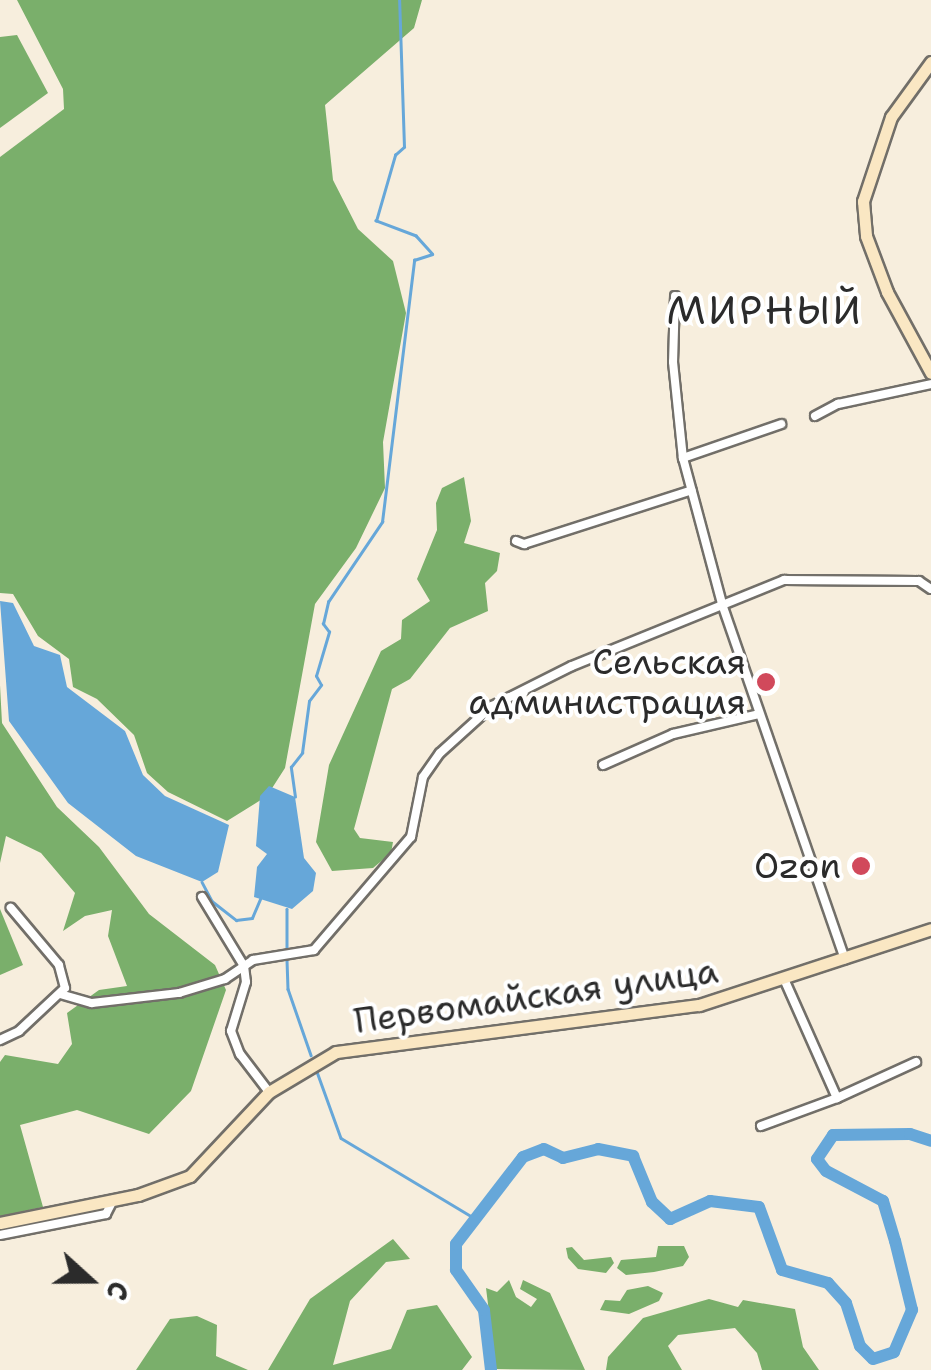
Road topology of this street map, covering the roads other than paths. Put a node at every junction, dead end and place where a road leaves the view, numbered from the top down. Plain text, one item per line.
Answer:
1 (931, 62) edge
2 (675, 296) dead end
3 (931, 373) edge
4 (931, 384) edge
5 (814, 416) dead end
6 (781, 424) dead end
7 (683, 458) junction
8 (692, 490) junction
9 (516, 540) dead end
10 (931, 589) edge
11 (722, 604) junction
12 (759, 714) junction
13 (604, 765) dead end
14 (202, 897) dead end
15 (11, 908) dead end
16 (931, 929) edge
17 (844, 959) junction
18 (244, 966) junction
19 (784, 980) junction
20 (60, 994) junction
21 (0, 1040) edge
22 (916, 1062) dead end
23 (269, 1092) junction
24 (837, 1098) junction
25 (761, 1126) dead end
26 (113, 1200) junction
27 (0, 1222) edge
28 (0, 1234) edge

1 - 3 street
2 - 7 street
4 - 5 street
6 - 7 street
7 - 8 street
8 - 9 street
8 - 11 street
10 - 11 street
11 - 12 street
11 - 18 street
12 - 13 street
12 - 17 street
14 - 18 street
15 - 20 street
16 - 17 street, Первомайская улица
17 - 19 street, Первомайская улица
18 - 20 street
18 - 23 street
19 - 23 street, Первомайская улица
19 - 24 street
20 - 21 street
22 - 24 street
23 - 26 street, Первомайская улица
24 - 25 street
26 - 27 street, Первомайская улица
26 - 28 street

